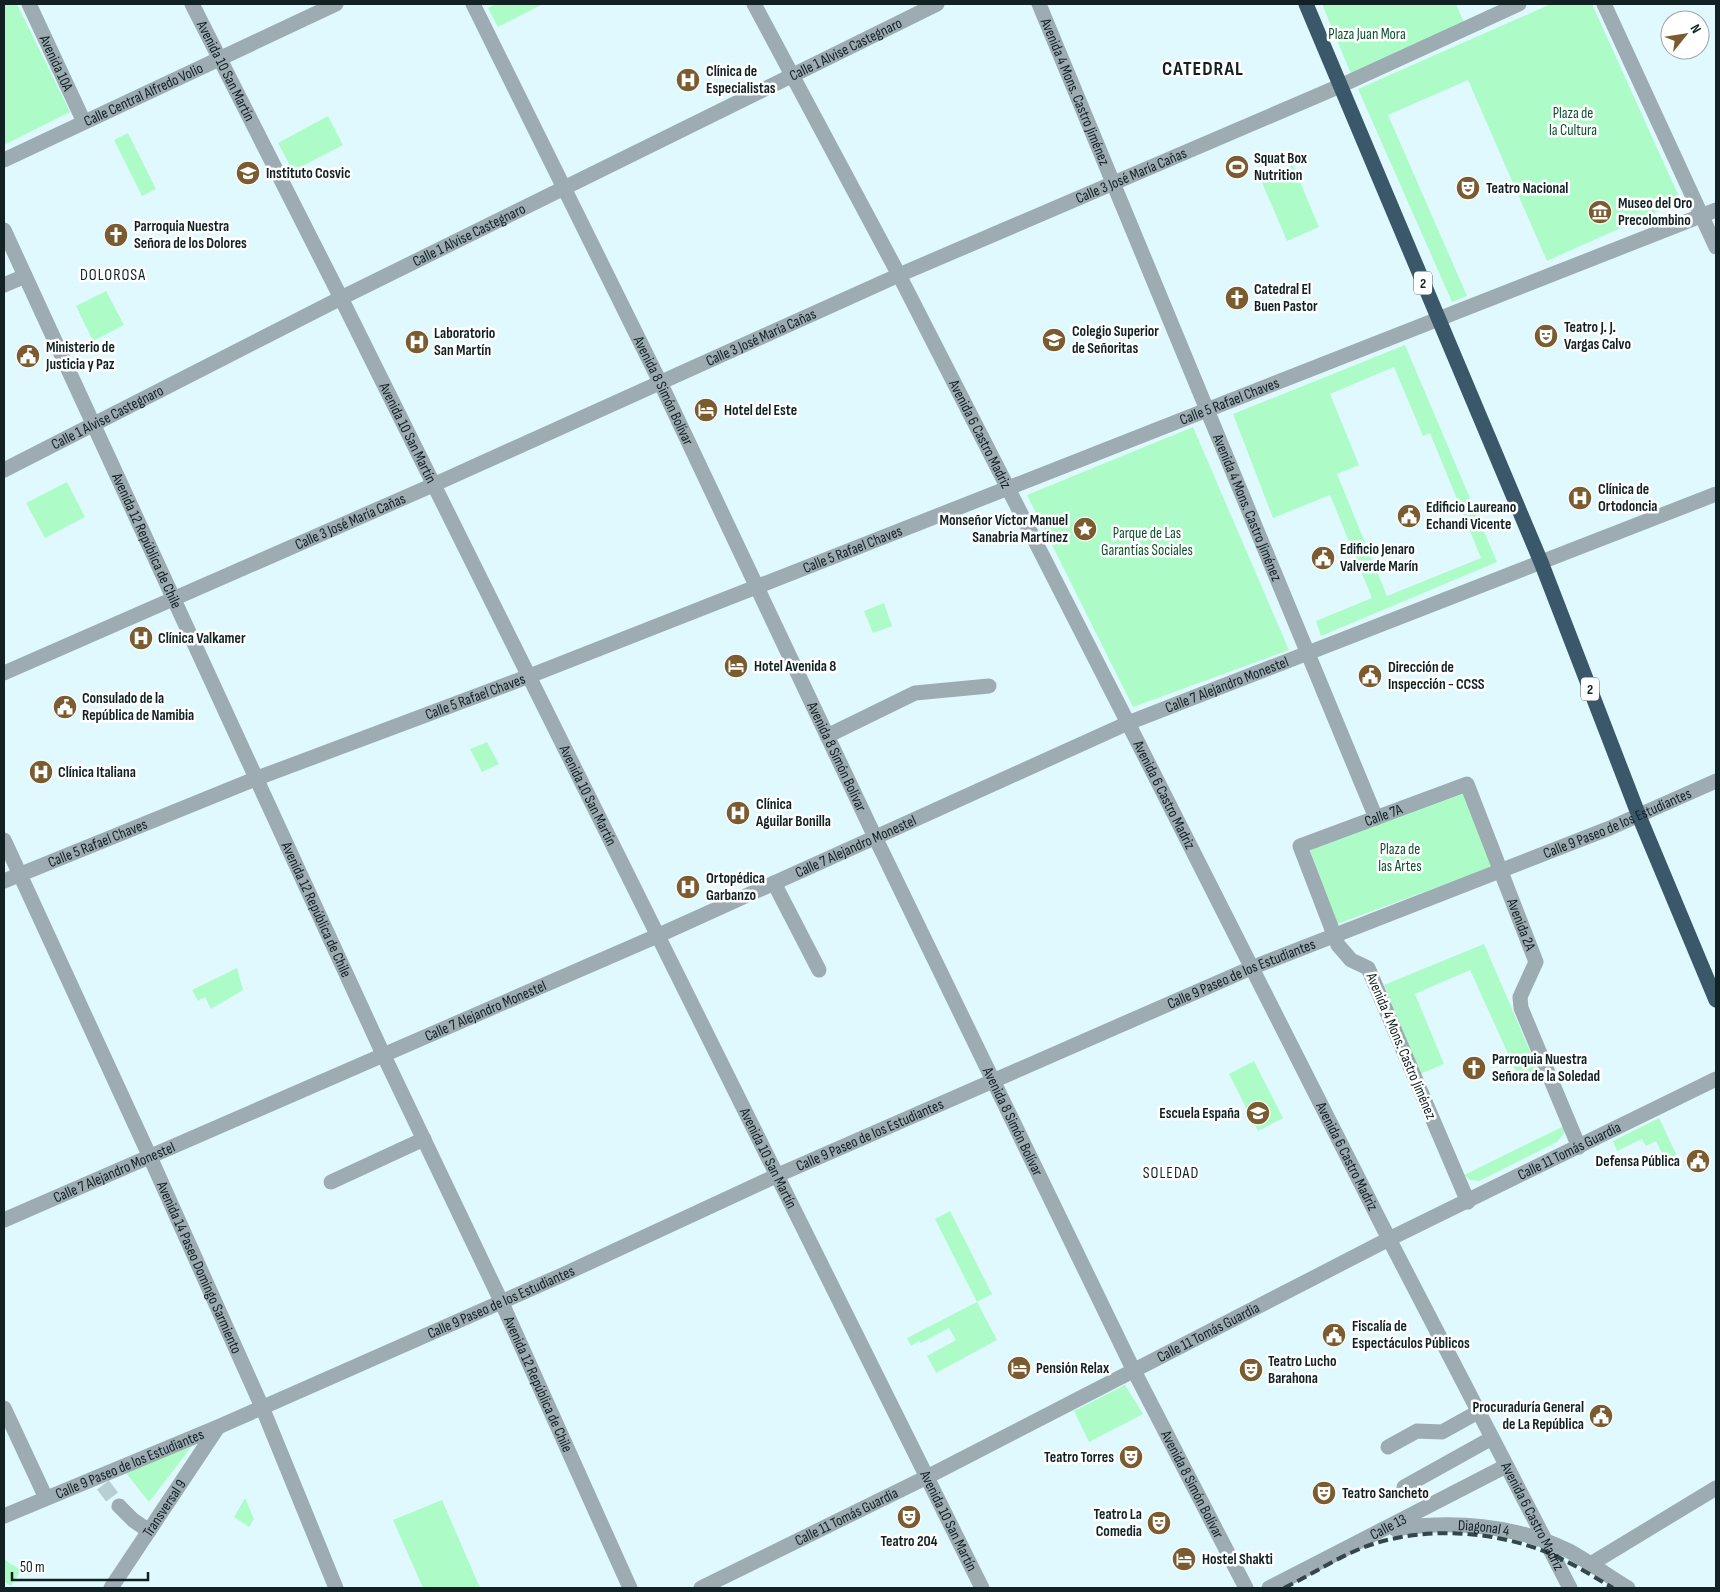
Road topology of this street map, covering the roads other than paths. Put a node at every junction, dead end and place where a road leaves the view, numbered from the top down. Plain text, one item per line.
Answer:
1 (29, 4) edge
2 (192, 4) edge
3 (336, 4) edge
4 (473, 4) edge
5 (754, 4) edge
6 (937, 4) edge
7 (1039, 4) edge
8 (1306, 4) edge
9 (1518, 4) edge
10 (1604, 4) edge
11 (219, 58) junction
12 (791, 74) junction
13 (1340, 86) junction
14 (84, 122) junction
15 (4, 160) edge
16 (1113, 182) junction
17 (565, 188) junction
18 (1716, 210) edge
19 (1702, 215) junction
20 (4, 230) edge
21 (1716, 247) edge
22 (899, 275) junction
23 (25, 276) junction
24 (4, 285) edge
25 (341, 298) junction
26 (1438, 319) junction
27 (660, 382) junction
28 (1205, 409) junction
29 (94, 425) junction
30 (4, 470) edge
31 (433, 485) junction
32 (1008, 489) junction
33 (1716, 494) edge
34 (1541, 562) junction
35 (756, 586) junction
36 (172, 601) junction
37 (1307, 655) junction
38 (4, 673) edge
39 (528, 677) junction
40 (989, 686) dead end
41 (1128, 723) junction
42 (827, 736) junction
43 (255, 779) junction
44 (1716, 781) edge
45 (1467, 784) joint
46 (1639, 816) junction
47 (1376, 818) junction
48 (876, 837) junction
49 (4, 840) edge
50 (1300, 846) joint
51 (1500, 872) junction
52 (20, 874) junction
53 (4, 881) edge
54 (774, 883) junction
55 (657, 936) junction
56 (1334, 937) junction
57 (1251, 968) junction
58 (819, 970) dead end
59 (1716, 1000) edge
60 (383, 1054) junction
61 (1716, 1079) edge
62 (993, 1081) junction
63 (424, 1139) junction
64 (1579, 1147) junction
65 (150, 1157) junction
66 (778, 1175) junction
67 (331, 1182) dead end
68 (1468, 1202) junction
69 (4, 1220) edge
70 (1389, 1239) junction
71 (502, 1301) junction
72 (1133, 1370) junction
73 (262, 1407) junction
74 (4, 1408) edge
75 (1478, 1412) junction
76 (218, 1427) junction
77 (1492, 1438) junction
78 (1388, 1447) dead end
79 (1506, 1466) junction
80 (927, 1477) junction
81 (1404, 1487) dead end
82 (1716, 1488) edge
83 (46, 1498) junction
84 (119, 1506) tunnel mouth
85 (4, 1516) edge
86 (149, 1531) junction
87 (1384, 1531) junction
88 (1546, 1541) junction
89 (1589, 1565) junction
90 (110, 1588) edge
91 (336, 1588) edge
92 (630, 1588) edge
93 (701, 1588) edge
94 (982, 1588) edge
95 (1246, 1588) edge
96 (1269, 1588) edge
97 (1570, 1588) edge
98 (1628, 1588) edge

1 - 14 street, Avenida 10A
2 - 11 street, Avenida 10 San Martín
3 - 11 street, Calle Central Alfredo Volio
4 - 17 street, Avenida 8 Simón Bolívar
5 - 12 street, Avenida 6 Castro Madriz
6 - 12 street, Calle 1 Alvise Castegnaro
7 - 16 street, Avenida 4 Mons. Castro Jiménez
8 - 13 highway, 2
9 - 13 street, Calle 3 José María Cañas
10 - 19 street
11 - 14 street, Calle Central Alfredo Volio
11 - 25 street, Avenida 10 San Martín
12 - 17 street, Calle 1 Alvise Castegnaro
12 - 22 street, Avenida 6 Castro Madriz
13 - 16 street, Calle 3 José María Cañas
13 - 26 highway, 2
14 - 15 street, Calle Central Alfredo Volio
16 - 22 street, Calle 3 José María Cañas
16 - 28 street, Avenida 4 Mons. Castro Jiménez
17 - 25 street, Calle 1 Alvise Castegnaro
17 - 27 street, Avenida 8 Simón Bolívar
18 - 19 street, Calle 5 Rafael Chaves
19 - 21 street
19 - 26 street, Calle 5 Rafael Chaves
20 - 23 street, Avenida 12 República de Chile
22 - 27 street, Calle 3 José María Cañas
22 - 32 street, Avenida 6 Castro Madriz
23 - 24 street
23 - 29 street, Avenida 12 República de Chile
25 - 29 street, Calle 1 Alvise Castegnaro
25 - 31 street, Avenida 10 San Martín
26 - 28 street, Calle 5 Rafael Chaves
26 - 34 highway, 2
27 - 31 street, Calle 3 José María Cañas
27 - 35 street, Avenida 8 Simón Bolívar
28 - 32 street, Calle 5 Rafael Chaves
28 - 37 street, Avenida 4 Mons. Castro Jiménez
29 - 30 street, Calle 1 Alvise Castegnaro
29 - 36 street, Avenida 12 República de Chile
31 - 36 street, Calle 3 José María Cañas
31 - 39 street, Avenida 10 San Martín
32 - 35 street, Calle 5 Rafael Chaves
32 - 41 street, Avenida 6 Castro Madriz
33 - 34 street, Calle 7 Alejandro Monestel
34 - 37 street, Calle 7 Alejandro Monestel
34 - 46 highway, 2
35 - 39 street, Calle 5 Rafael Chaves
35 - 42 street, Avenida 8 Simón Bolívar
36 - 38 street, Calle 3 José María Cañas
36 - 43 street, Avenida 12 República de Chile
37 - 41 street, Calle 7 Alejandro Monestel
37 - 47 street, Avenida 4 Mons. Castro Jiménez
39 - 43 street, Calle 5 Rafael Chaves
39 - 55 street, Avenida 10 San Martín
40 - 42 street
41 - 48 street, Calle 7 Alejandro Monestel
41 - 57 street, Avenida 6 Castro Madriz
42 - 48 street, Avenida 8 Simón Bolívar
43 - 52 street, Calle 5 Rafael Chaves
43 - 60 street, Avenida 12 República de Chile
44 - 46 street, Calle 9 Paseo de los Estudiantes
45 - 47 street, Calle 7A
45 - 51 street, Avenida 2A
46 - 51 street, Calle 9 Paseo de los Estudiantes
46 - 59 highway, 2
47 - 50 street, Calle 7A
48 - 54 street, Calle 7 Alejandro Monestel
48 - 62 street, Avenida 8 Simón Bolívar
49 - 52 street, Avenida 14 Paseo Domingo Sarmiento
50 - 56 street, Avenida 4 Mons. Castro Jiménez
51 - 56 street, Calle 9 Paseo de los Estudiantes
51 - 64 street, Avenida 2A
52 - 53 street, Calle 5 Rafael Chaves
52 - 65 street, Avenida 14 Paseo Domingo Sarmiento
54 - 55 street, Calle 7 Alejandro Monestel
54 - 58 street
55 - 60 street, Calle 7 Alejandro Monestel
55 - 66 street, Avenida 10 San Martín
56 - 57 street, Calle 9 Paseo de los Estudiantes
56 - 68 street, Avenida 4 Mons. Castro Jiménez
57 - 62 street, Calle 9 Paseo de los Estudiantes
57 - 70 street, Avenida 6 Castro Madriz
60 - 63 street, Avenida 12 República de Chile
60 - 65 street, Calle 7 Alejandro Monestel
61 - 64 street, Calle 11 Tomás Guardia
62 - 66 street, Calle 9 Paseo de los Estudiantes
62 - 72 street, Avenida 8 Simón Bolívar
63 - 67 street
63 - 71 street, Avenida 12 República de Chile
64 - 68 street, Calle 11 Tomás Guardia
65 - 69 street, Calle 7 Alejandro Monestel
65 - 73 street, Avenida 14 Paseo Domingo Sarmiento
66 - 71 street, Calle 9 Paseo de los Estudiantes
66 - 80 street, Avenida 10 San Martín
68 - 70 street, Calle 11 Tomás Guardia
70 - 72 street, Calle 11 Tomás Guardia
70 - 75 street, Avenida 6 Castro Madriz
71 - 73 street, Calle 9 Paseo de los Estudiantes
71 - 92 street, Avenida 12 República de Chile
72 - 80 street, Calle 11 Tomás Guardia
72 - 95 street, Avenida 8 Simón Bolívar
73 - 76 street, Calle 9 Paseo de los Estudiantes
73 - 91 street, Avenida 14 Paseo Domingo Sarmiento
74 - 83 street
75 - 77 street, Avenida 6 Castro Madriz
75 - 78 street
76 - 83 street, Calle 9 Paseo de los Estudiantes
76 - 86 street, Transversal 9
77 - 79 street, Avenida 6 Castro Madriz
77 - 81 street
79 - 87 street, Calle 13
79 - 88 street, Avenida 6 Castro Madriz
80 - 93 street, Calle 11 Tomás Guardia
80 - 94 street, Avenida 10 San Martín
82 - 89 street
83 - 85 street, Calle 9 Paseo de los Estudiantes
84 - 86 street
86 - 90 street, Transversal 9
87 - 88 street, Diagonal 4
87 - 96 street, Calle 13
88 - 89 street, Diagonal 4
88 - 97 street, Avenida 6 Castro Madriz
89 - 98 street, Diagonal 4

